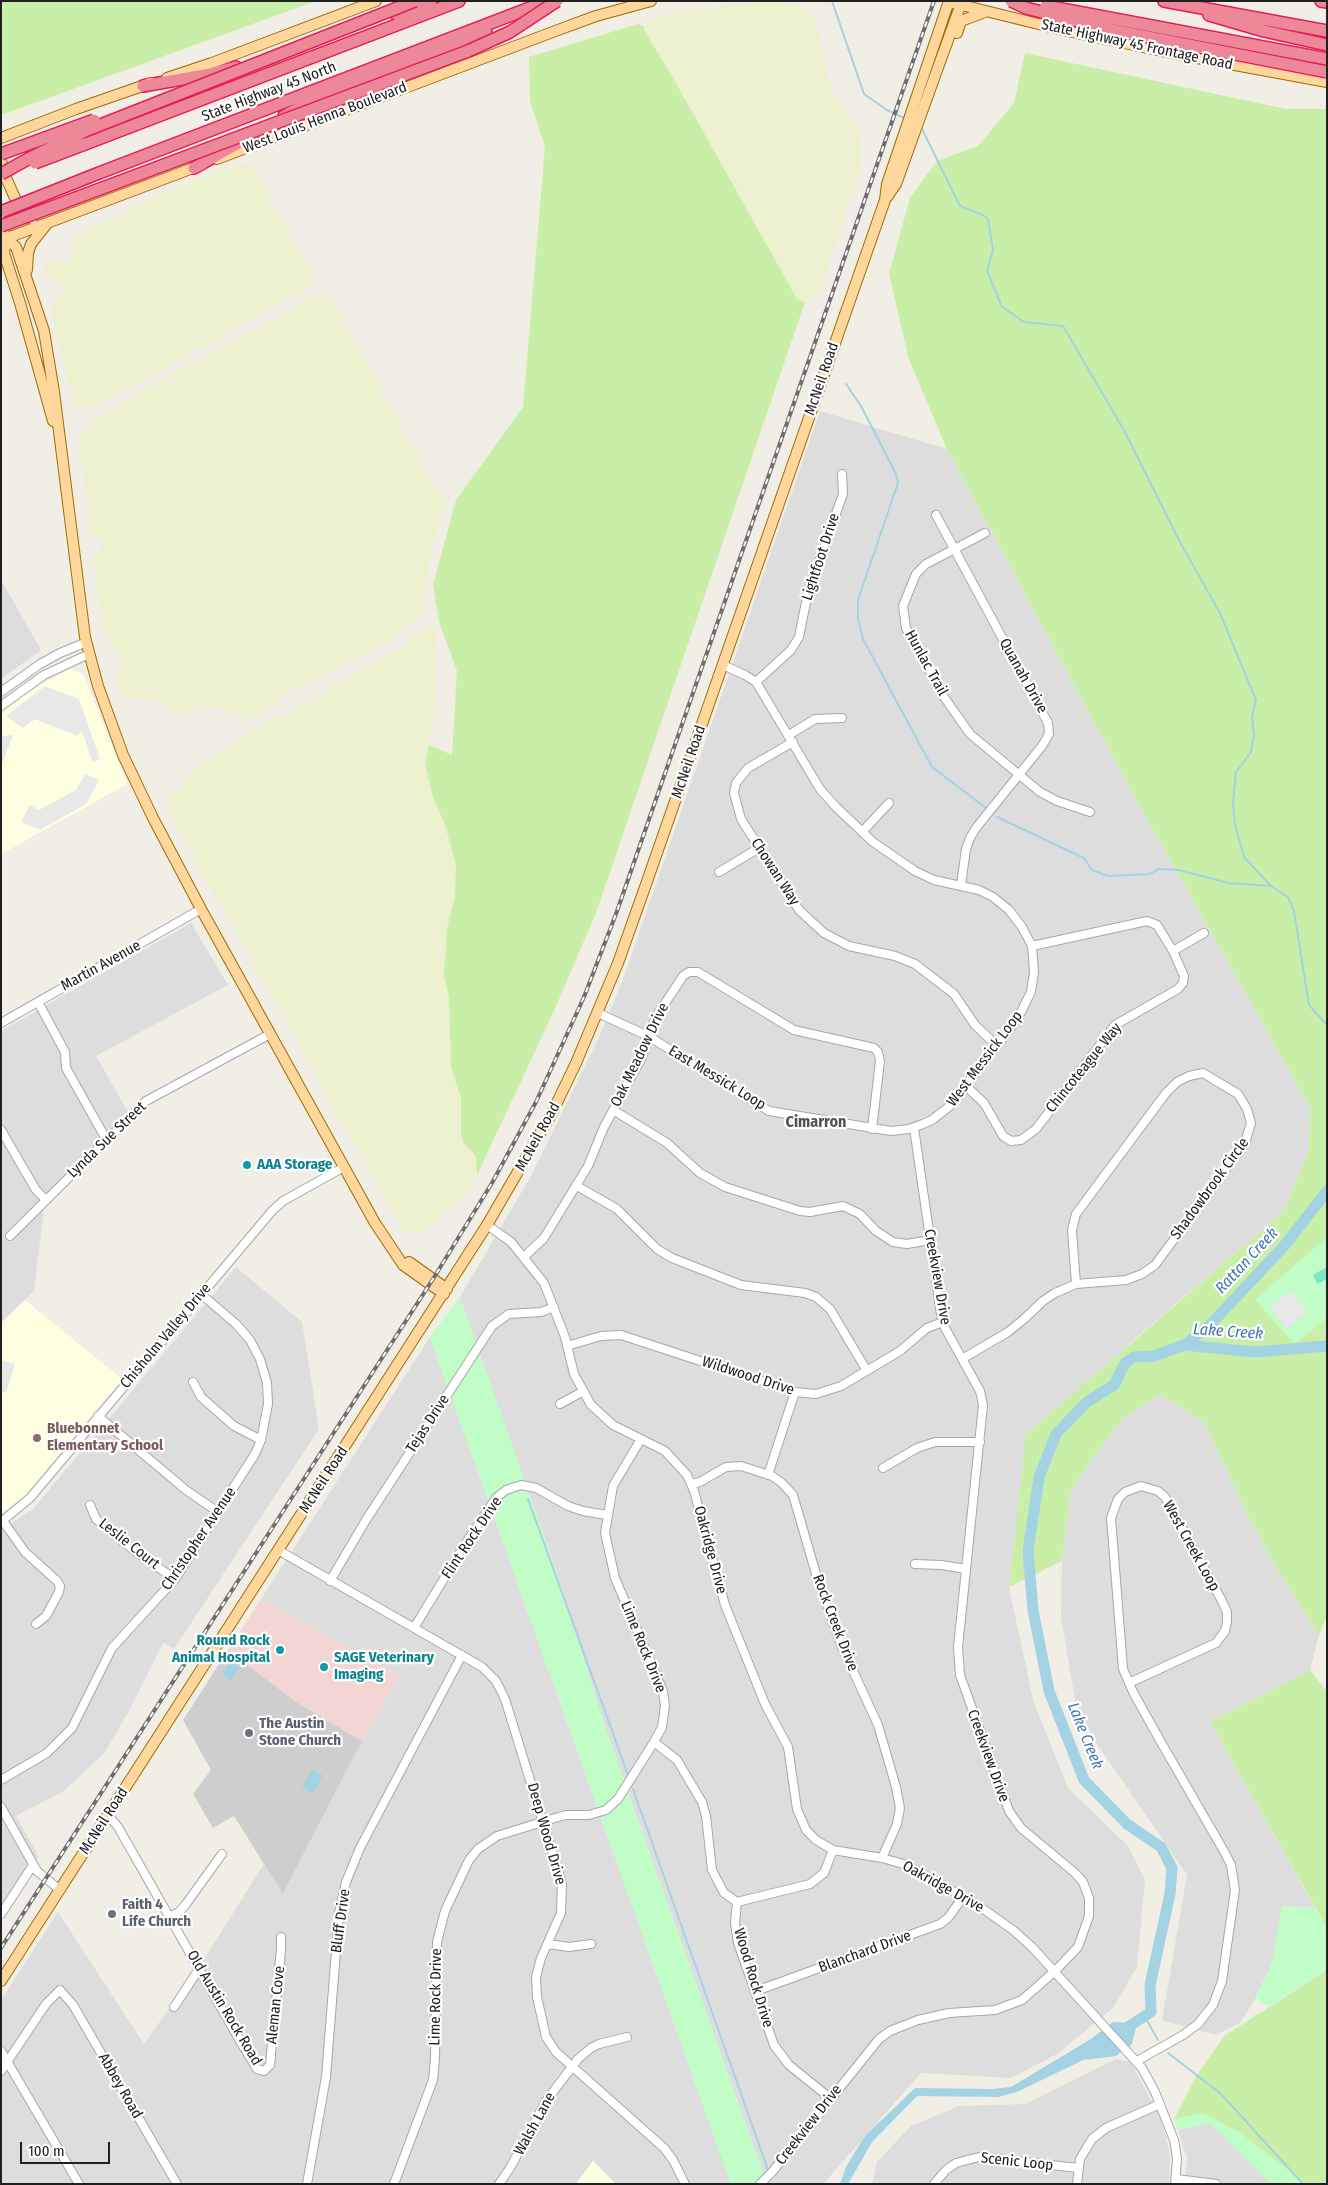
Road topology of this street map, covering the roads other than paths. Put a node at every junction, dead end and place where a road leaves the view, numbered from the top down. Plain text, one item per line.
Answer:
1 (376, 1) edge
2 (415, 1) edge
3 (432, 1) edge
4 (459, 1) edge
5 (548, 1) edge
6 (557, 1) edge
7 (651, 1) edge
8 (1011, 1) edge
9 (1020, 1) edge
10 (1047, 1) edge
11 (1164, 1) edge
12 (1321, 1) edge
13 (949, 2) edge
14 (1327, 2) edge
15 (961, 3) edge
16 (1182, 5) junction
17 (535, 6) junction
18 (988, 12) junction
19 (1063, 30) junction
20 (1327, 31) edge
21 (1327, 45) edge
22 (1327, 59) edge
23 (940, 64) junction
24 (1327, 72) edge
25 (1327, 82) edge
26 (143, 86) junction
27 (162, 99) junction
28 (1, 131) edge
29 (18, 131) junction
30 (1, 138) edge
31 (1, 154) edge
32 (1, 160) edge
33 (194, 168) junction
34 (1, 175) edge
35 (885, 200) junction
36 (1, 212) edge
37 (47, 224) junction
38 (1, 226) edge
39 (4, 239) edge
40 (1, 265) edge
41 (12, 275) junction
42 (27, 276) junction
43 (59, 439) junction
44 (842, 474) dead end
45 (936, 515) dead end
46 (984, 533) dead end
47 (954, 550) junction
48 (86, 642) junction
49 (89, 654) junction
50 (723, 665) junction
51 (20, 678) junction
52 (756, 682) junction
53 (1, 692) edge
54 (1, 698) edge
55 (1, 706) edge
56 (842, 718) dead end
57 (791, 738) junction
58 (1019, 776) junction
59 (889, 803) dead end
60 (1090, 812) dead end
61 (863, 831) junction
62 (759, 848) junction
63 (719, 872) dead end
64 (960, 885) junction
65 (202, 909) junction
66 (1204, 933) dead end
67 (1032, 946) junction
68 (1173, 951) junction
69 (38, 1002) junction
70 (598, 1013) junction
71 (1, 1023) edge
72 (270, 1034) junction
73 (648, 1036) junction
74 (997, 1046) junction
75 (967, 1087) junction
76 (613, 1110) junction
77 (914, 1128) junction
78 (872, 1129) junction
79 (1, 1130) edge
80 (106, 1139) junction
81 (344, 1168) junction
82 (577, 1186) junction
83 (46, 1199) junction
84 (487, 1225) junction
85 (10, 1236) dead end
86 (930, 1240) junction
87 (524, 1258) junction
88 (1076, 1284) junction
89 (446, 1291) junction
90 (201, 1294) junction
91 (554, 1307) junction
92 (943, 1322) junction
93 (567, 1346) junction
94 (962, 1359) junction
95 (867, 1371) junction
96 (193, 1382) dead end
97 (582, 1392) junction
98 (795, 1392) junction
99 (560, 1404) dead end
100 (98, 1416) junction
101 (641, 1439) junction
102 (261, 1440) junction
103 (980, 1442) junction
104 (883, 1468) dead end
105 (768, 1474) junction
106 (692, 1484) junction
107 (90, 1505) dead end
108 (218, 1512) junction
109 (606, 1515) junction
110 (2, 1522) edge
111 (278, 1550) junction
112 (915, 1564) dead end
113 (966, 1569) junction
114 (175, 1579) junction
115 (330, 1580) junction
116 (36, 1624) dead end
117 (414, 1628) junction
118 (462, 1655) junction
119 (1129, 1683) junction
120 (654, 1742) junction
121 (1, 1780) edge
122 (1, 1807) edge
123 (108, 1815) junction
124 (544, 1822) junction
125 (21, 1841) junction
126 (833, 1850) junction
127 (222, 1854) dead end
128 (882, 1858) junction
129 (33, 1865) junction
130 (43, 1876) junction
131 (20, 1884) junction
132 (60, 1890) junction
133 (963, 1897) junction
134 (737, 1902) junction
135 (1, 1914) edge
136 (170, 1918) junction
137 (280, 1937) dead end
138 (548, 1944) junction
139 (591, 1944) dead end
140 (200, 1969) junction
141 (1055, 1971) junction
142 (1, 1980) edge
143 (756, 1991) junction
144 (174, 2007) dead end
145 (627, 2037) dead end
146 (1, 2051) edge
147 (8, 2061) junction
148 (1137, 2061) junction
149 (572, 2066) junction
150 (1, 2071) edge
151 (264, 2071) joint
152 (830, 2098) junction
153 (1160, 2104) junction
154 (1078, 2168) junction
155 (1175, 2181) edge
156 (79, 2184) edge
157 (177, 2184) edge
158 (307, 2184) edge
159 (394, 2184) edge
160 (499, 2184) edge
161 (685, 2184) edge
162 (760, 2184) edge
163 (934, 2184) edge
164 (1077, 2184) edge
165 (1216, 2184) edge

1 - 26 main road
2 - 27 highway, bridge
3 - 26 highway
4 - 34 highway, State Highway 45 North, bridge
5 - 17 highway, State Highway 45 North
6 - 38 highway, bridge
7 - 33 main road, West Louis Henna Boulevard
8 - 24 highway, bridge
9 - 22 highway, bridge
10 - 19 main road
11 - 16 highway
12 - 14 highway
13 - 15 main road, State Highway 45 Frontage Road
13 - 35 main road, McNeil Road
15 - 18 main road, State Highway 45 Frontage Road
15 - 23 main road, McNeil Road
16 - 20 highway
16 - 21 highway
17 - 33 highway
17 - 36 highway, State Highway 45 North, bridge
18 - 19 main road, State Highway 45 Frontage Road
18 - 23 main road
19 - 25 main road, State Highway 45 Frontage Road
23 - 35 main road, McNeil Road
26 - 29 main road
27 - 31 highway, bridge
27 - 34 highway, bridge
28 - 29 main road
29 - 30 main road
29 - 32 main road
32 - 37 main road
33 - 37 main road, West Louis Henna Boulevard
35 - 50 main road, McNeil Road
37 - 39 main road, West Louis Henna Boulevard
37 - 42 main road
38 - 39 main road
39 - 41 main road
39 - 42 main road
40 - 41 main road
41 - 43 main road
42 - 43 main road
43 - 48 main road
44 - 52 street, Lightfoot Drive
45 - 47 street, Quanah Drive
46 - 47 street, Hunlac Trail
47 - 58 street, Quanah Drive
47 - 58 street, Hunlac Trail
48 - 49 main road
48 - 51 street
49 - 55 street
49 - 65 main road
50 - 52 street, West Messick Loop
50 - 70 main road, McNeil Road
51 - 53 street
51 - 54 street
52 - 57 street, West Messick Loop
56 - 57 street, Chowan Way
57 - 61 street, West Messick Loop
57 - 62 street, Chowan Way
58 - 60 street, Hunlac Trail
58 - 64 street, Quanah Drive
59 - 61 street
61 - 64 street, West Messick Loop
62 - 63 street
62 - 74 street, Chowan Way
64 - 67 street, West Messick Loop
65 - 69 street, Martin Avenue
65 - 72 main road
66 - 68 street
67 - 68 street, Chincoteague Way
67 - 74 street, West Messick Loop
68 - 75 street, Chincoteague Way
69 - 71 street, Martin Avenue
69 - 80 street
70 - 73 street, East Messick Loop
70 - 84 main road, McNeil Road
72 - 80 street, Lynda Sue Street
72 - 81 main road
73 - 76 street, Oak Meadow Drive
73 - 78 street, East Messick Loop
73 - 78 street, Oak Meadow Drive
74 - 75 street, West Messick Loop
75 - 77 street, West Messick Loop
76 - 82 street, Oak Meadow Drive
76 - 86 street
77 - 78 street, West Messick Loop
77 - 86 street, Creekview Drive
79 - 83 street
80 - 83 street, Lynda Sue Street
81 - 89 main road
81 - 90 street, Chisholm Valley Drive
82 - 87 street, Oak Meadow Drive
82 - 95 street
83 - 85 street, Lynda Sue Street
84 - 87 street, Oakridge Drive
84 - 89 main road, McNeil Road
86 - 92 street, Creekview Drive
87 - 91 street, Oakridge Drive
88 - 88 street, Shadowbrook Circle
88 - 94 street, Shadowbrook Circle
89 - 111 main road, McNeil Road
90 - 100 street, Chisholm Valley Drive
90 - 102 street, Christopher Avenue
91 - 93 street, Oakridge Drive
91 - 115 street, Tejas Drive
92 - 94 street, Creekview Drive
92 - 95 street, Wildwood Drive
93 - 97 street, Oakridge Drive
93 - 98 street, Wildwood Drive
94 - 103 street, Creekview Drive
95 - 98 street, Wildwood Drive
96 - 102 street
97 - 99 street
97 - 101 street, Oakridge Drive
98 - 105 street
100 - 108 street
100 - 110 street, Chisholm Valley Drive
101 - 106 street, Oakridge Drive
101 - 109 street, Lime Rock Drive
102 - 108 street, Christopher Avenue
103 - 104 street
103 - 113 street, Creekview Drive
105 - 106 street, Rock Creek Drive
105 - 128 street, Rock Creek Drive
106 - 126 street, Oakridge Drive
107 - 114 street, Leslie Court
108 - 114 street, Christopher Avenue
109 - 117 street, Flint Rock Drive
109 - 120 street, Lime Rock Drive
110 - 116 street
111 - 115 street, Deep Wood Drive
111 - 123 main road, McNeil Road
112 - 113 street
113 - 141 street, Creekview Drive
114 - 121 street, Christopher Avenue
115 - 117 street, Deep Wood Drive
117 - 118 street, Deep Wood Drive
118 - 124 street, Deep Wood Drive
118 - 158 street, Bluff Drive
119 - 119 street, West Creek Loop
119 - 148 street, West Creek Loop
120 - 124 street, Lime Rock Drive
120 - 134 street
122 - 125 street
123 - 132 main road, McNeil Road
123 - 136 street, Old Austin Rock Road
124 - 138 street, Deep Wood Drive
124 - 159 street, Lime Rock Drive
125 - 129 street
125 - 130 street
126 - 128 street, Oakridge Drive
126 - 134 street
127 - 136 street
128 - 133 street, Oakridge Drive
129 - 130 street
129 - 131 street
130 - 131 street
130 - 132 street
131 - 135 street
132 - 142 main road, McNeil Road
133 - 141 street, Oakridge Drive
133 - 143 street, Blanchard Drive
134 - 143 street, Wood Rock Drive
136 - 140 street, Old Austin Rock Road
137 - 151 street, Aleman Cove
138 - 139 street
138 - 149 street, Deep Wood Drive
140 - 144 street
140 - 151 street, Old Austin Rock Road
141 - 148 street, Oakridge Drive
141 - 152 street, Creekview Drive
143 - 152 street, Wood Rock Drive
145 - 149 street, Walsh Lane
146 - 147 street
147 - 150 street
147 - 156 street
147 - 157 street, Abbey Road
148 - 153 street, Oakridge Drive
149 - 160 street, Walsh Lane
149 - 161 street, Deep Wood Drive
152 - 162 street, Creekview Drive
153 - 154 street
153 - 155 street, Oakridge Drive
154 - 163 street, Scenic Loop
154 - 164 street
155 - 165 street

